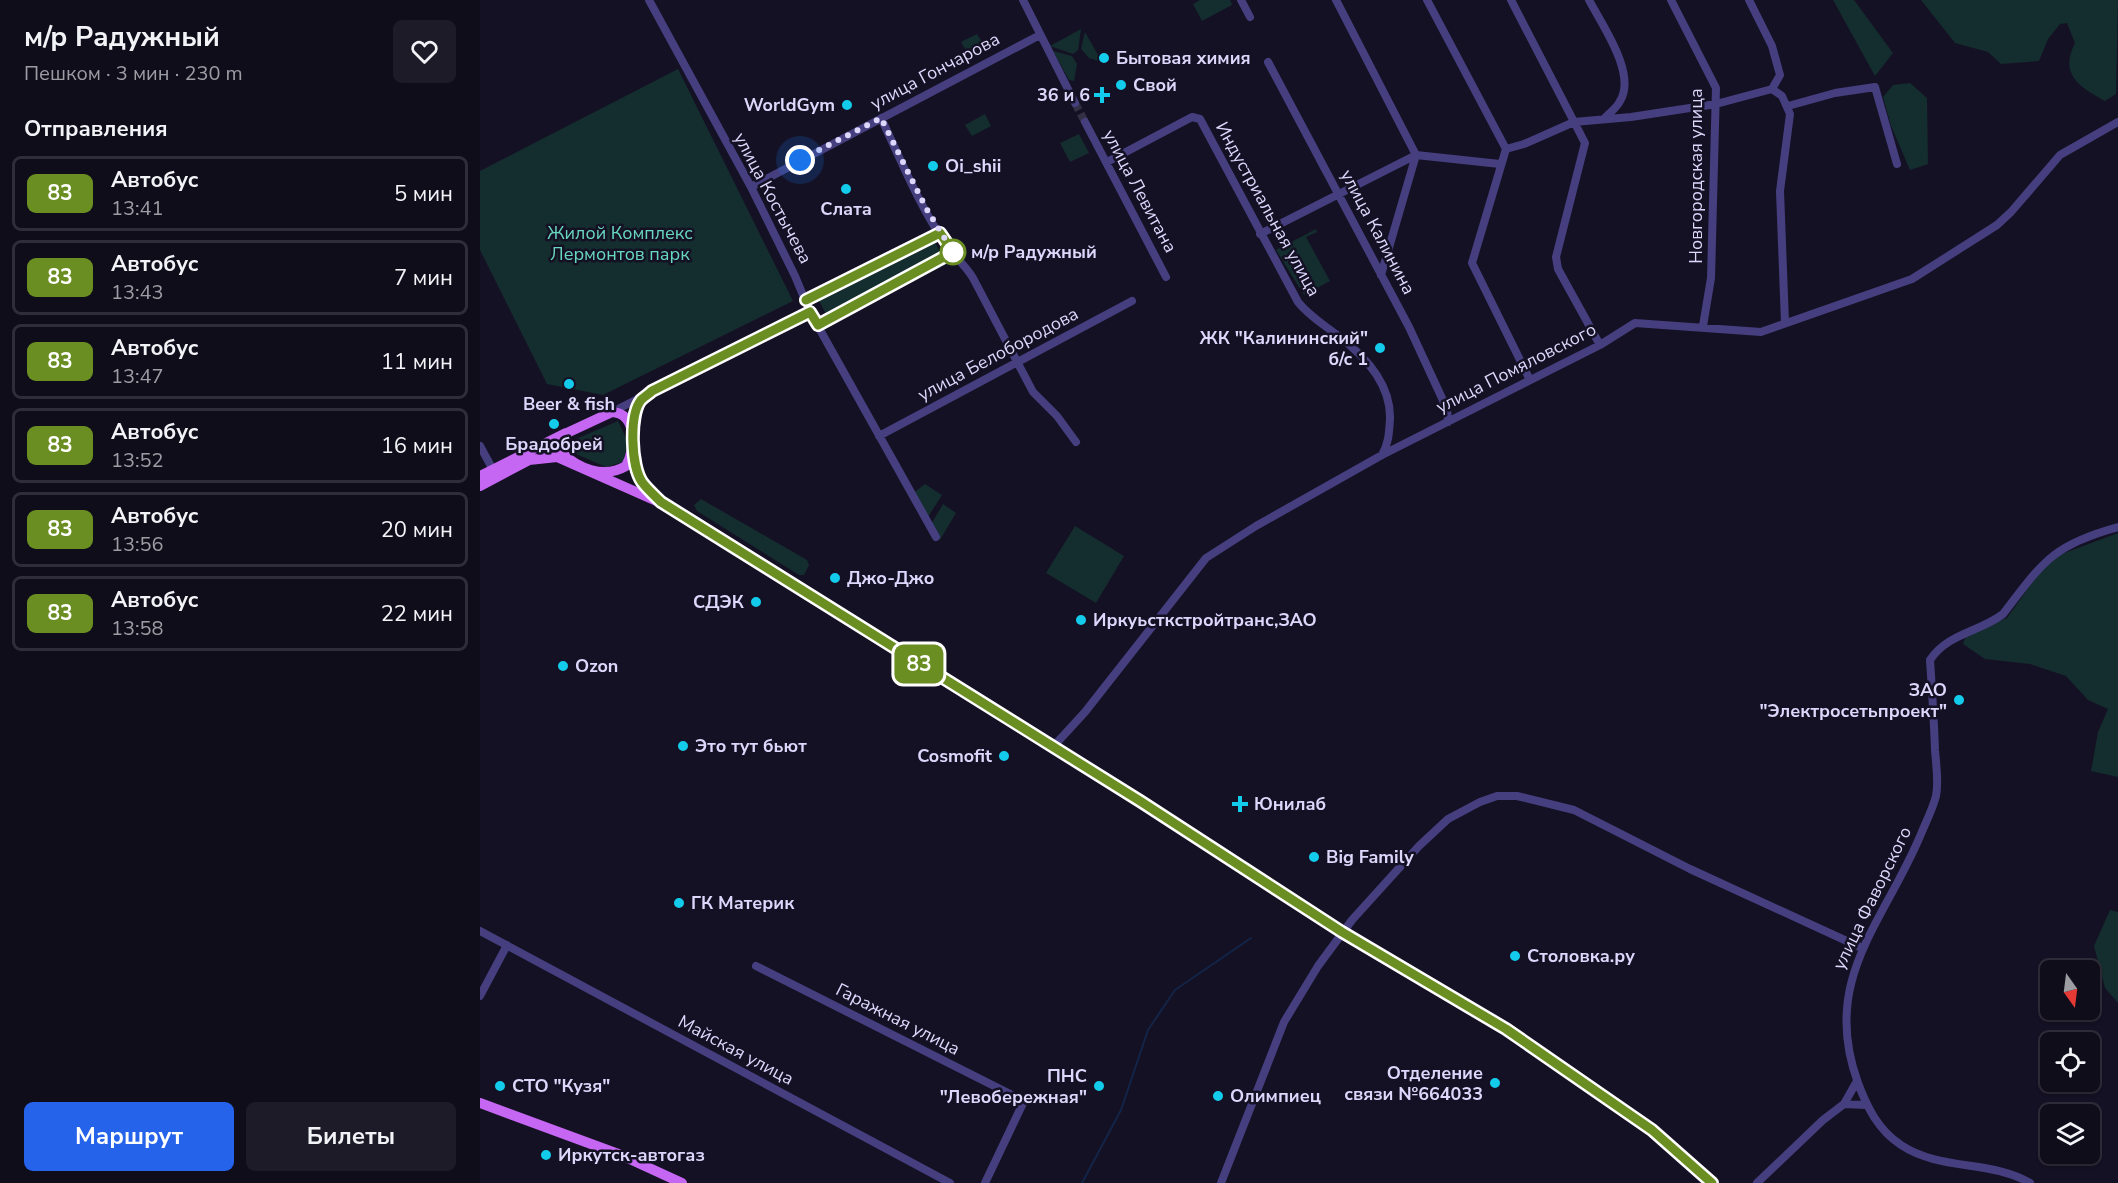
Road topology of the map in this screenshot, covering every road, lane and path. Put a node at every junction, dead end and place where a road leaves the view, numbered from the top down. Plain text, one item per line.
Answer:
1 (650, 0) edge
2 (1023, 0) edge
3 (1241, 0) edge
4 (1336, 0) edge
5 (1427, 0) edge
6 (1511, 0) edge
7 (1589, 0) edge
8 (1671, 0) edge
9 (1749, 0) edge
10 (1250, 18) dead end
11 (1040, 35) junction
12 (1268, 62) dead end
13 (1772, 89) junction
14 (1076, 103) tunnel mouth
15 (1716, 104) junction
16 (1788, 105) junction
17 (881, 118) junction
18 (1604, 119) junction
19 (1085, 122) tunnel mouth
20 (1574, 122) junction
21 (2118, 122) edge
22 (1506, 149) junction
23 (1416, 155) junction
24 (1107, 162) junction
25 (1500, 164) junction
26 (1897, 164) dead end
27 (750, 187) junction
28 (1340, 194) junction
29 (940, 233) junction
30 (1260, 234) junction
31 (953, 252) junction
32 (1381, 275) junction
33 (1166, 277) dead end
34 (806, 300) junction
35 (1132, 301) dead end
36 (810, 312) junction
37 (1785, 323) junction
38 (818, 325) junction
39 (1703, 326) junction
40 (1600, 345) junction
41 (1017, 362) junction
42 (1530, 380) junction
43 (652, 391) junction
44 (612, 412) junction
45 (1448, 422) junction
46 (569, 432) junction
47 (879, 436) junction
48 (1076, 442) dead end
49 (480, 446) edge
50 (633, 447) junction
51 (1382, 455) junction
52 (580, 466) junction
53 (492, 468) junction
54 (480, 476) edge
55 (480, 486) edge
56 (661, 502) junction
57 (2118, 527) edge
58 (936, 537) dead end
59 (1052, 748) junction
60 (480, 931) edge
61 (1342, 932) junction
62 (507, 945) junction
63 (1862, 948) junction
64 (756, 966) dead end
65 (480, 996) edge
66 (1857, 1081) junction
67 (480, 1103) edge
68 (1844, 1104) junction
69 (1866, 1105) junction
70 (682, 1183) edge
71 (950, 1183) edge
72 (985, 1183) edge
73 (1221, 1183) edge
74 (1712, 1183) edge
75 (1757, 1183) edge
76 (2030, 1183) edge

1 - 27 street, улица Костычева
2 - 11 street
3 - 10 street
4 - 23 street
5 - 22 street
6 - 20 street
7 - 18 street
8 - 15 street, Новгородская улица
9 - 13 street
11 - 14 street
11 - 17 street, улица Гончарова
12 - 28 street, улица Калинина
13 - 15 street
13 - 16 street
15 - 18 street
15 - 39 street, Новгородская улица
16 - 26 street
16 - 37 street
17 - 27 street, улица Гончарова
17 - 29 street
18 - 20 street
19 - 24 street, улица Левитана
20 - 22 street
20 - 40 street
21 - 37 street, улица Помяловского
22 - 25 street
23 - 25 street
23 - 28 street
23 - 32 street
24 - 30 street, Индустриальная улица
24 - 33 street, улица Левитана
25 - 42 street
27 - 34 street, улица Костычева
28 - 30 street
28 - 32 street, улица Калинина
29 - 31 street
29 - 34 street
30 - 51 street, Индустриальная улица
31 - 38 street
31 - 41 street
32 - 45 street, улица Калинина
34 - 36 street, улица Костычева
35 - 41 street, улица Белобородова
36 - 38 street, улица Костычева
36 - 43 street
37 - 39 street, улица Помяловского
38 - 47 street, улица Костычева
39 - 40 street, улица Помяловского
40 - 42 street, улица Помяловского
41 - 47 street, улица Белобородова
41 - 48 street
42 - 45 street, улица Помяловского
43 - 44 street
43 - 50 street
44 - 46 main road
44 - 50 main road
45 - 51 street, улица Помяловского
46 - 52 main road
46 - 53 main road
47 - 58 street, улица Костычева
49 - 53 street
50 - 52 main road
50 - 56 main road
51 - 59 street, улица Помяловского
52 - 55 main road
52 - 56 main road
53 - 54 main road
56 - 59 main road
57 - 63 street, улица Фаворского
59 - 61 main road
60 - 62 street, Майская улица
61 - 63 street
61 - 73 street
61 - 74 main road
62 - 65 street
62 - 71 street, Майская улица
63 - 66 street, улица Фаворского
64 - 72 street, Гаражная улица
66 - 68 street
66 - 69 street, улица Фаворского
67 - 70 main road
68 - 69 street
68 - 75 street
69 - 76 street, улица Фаворского

